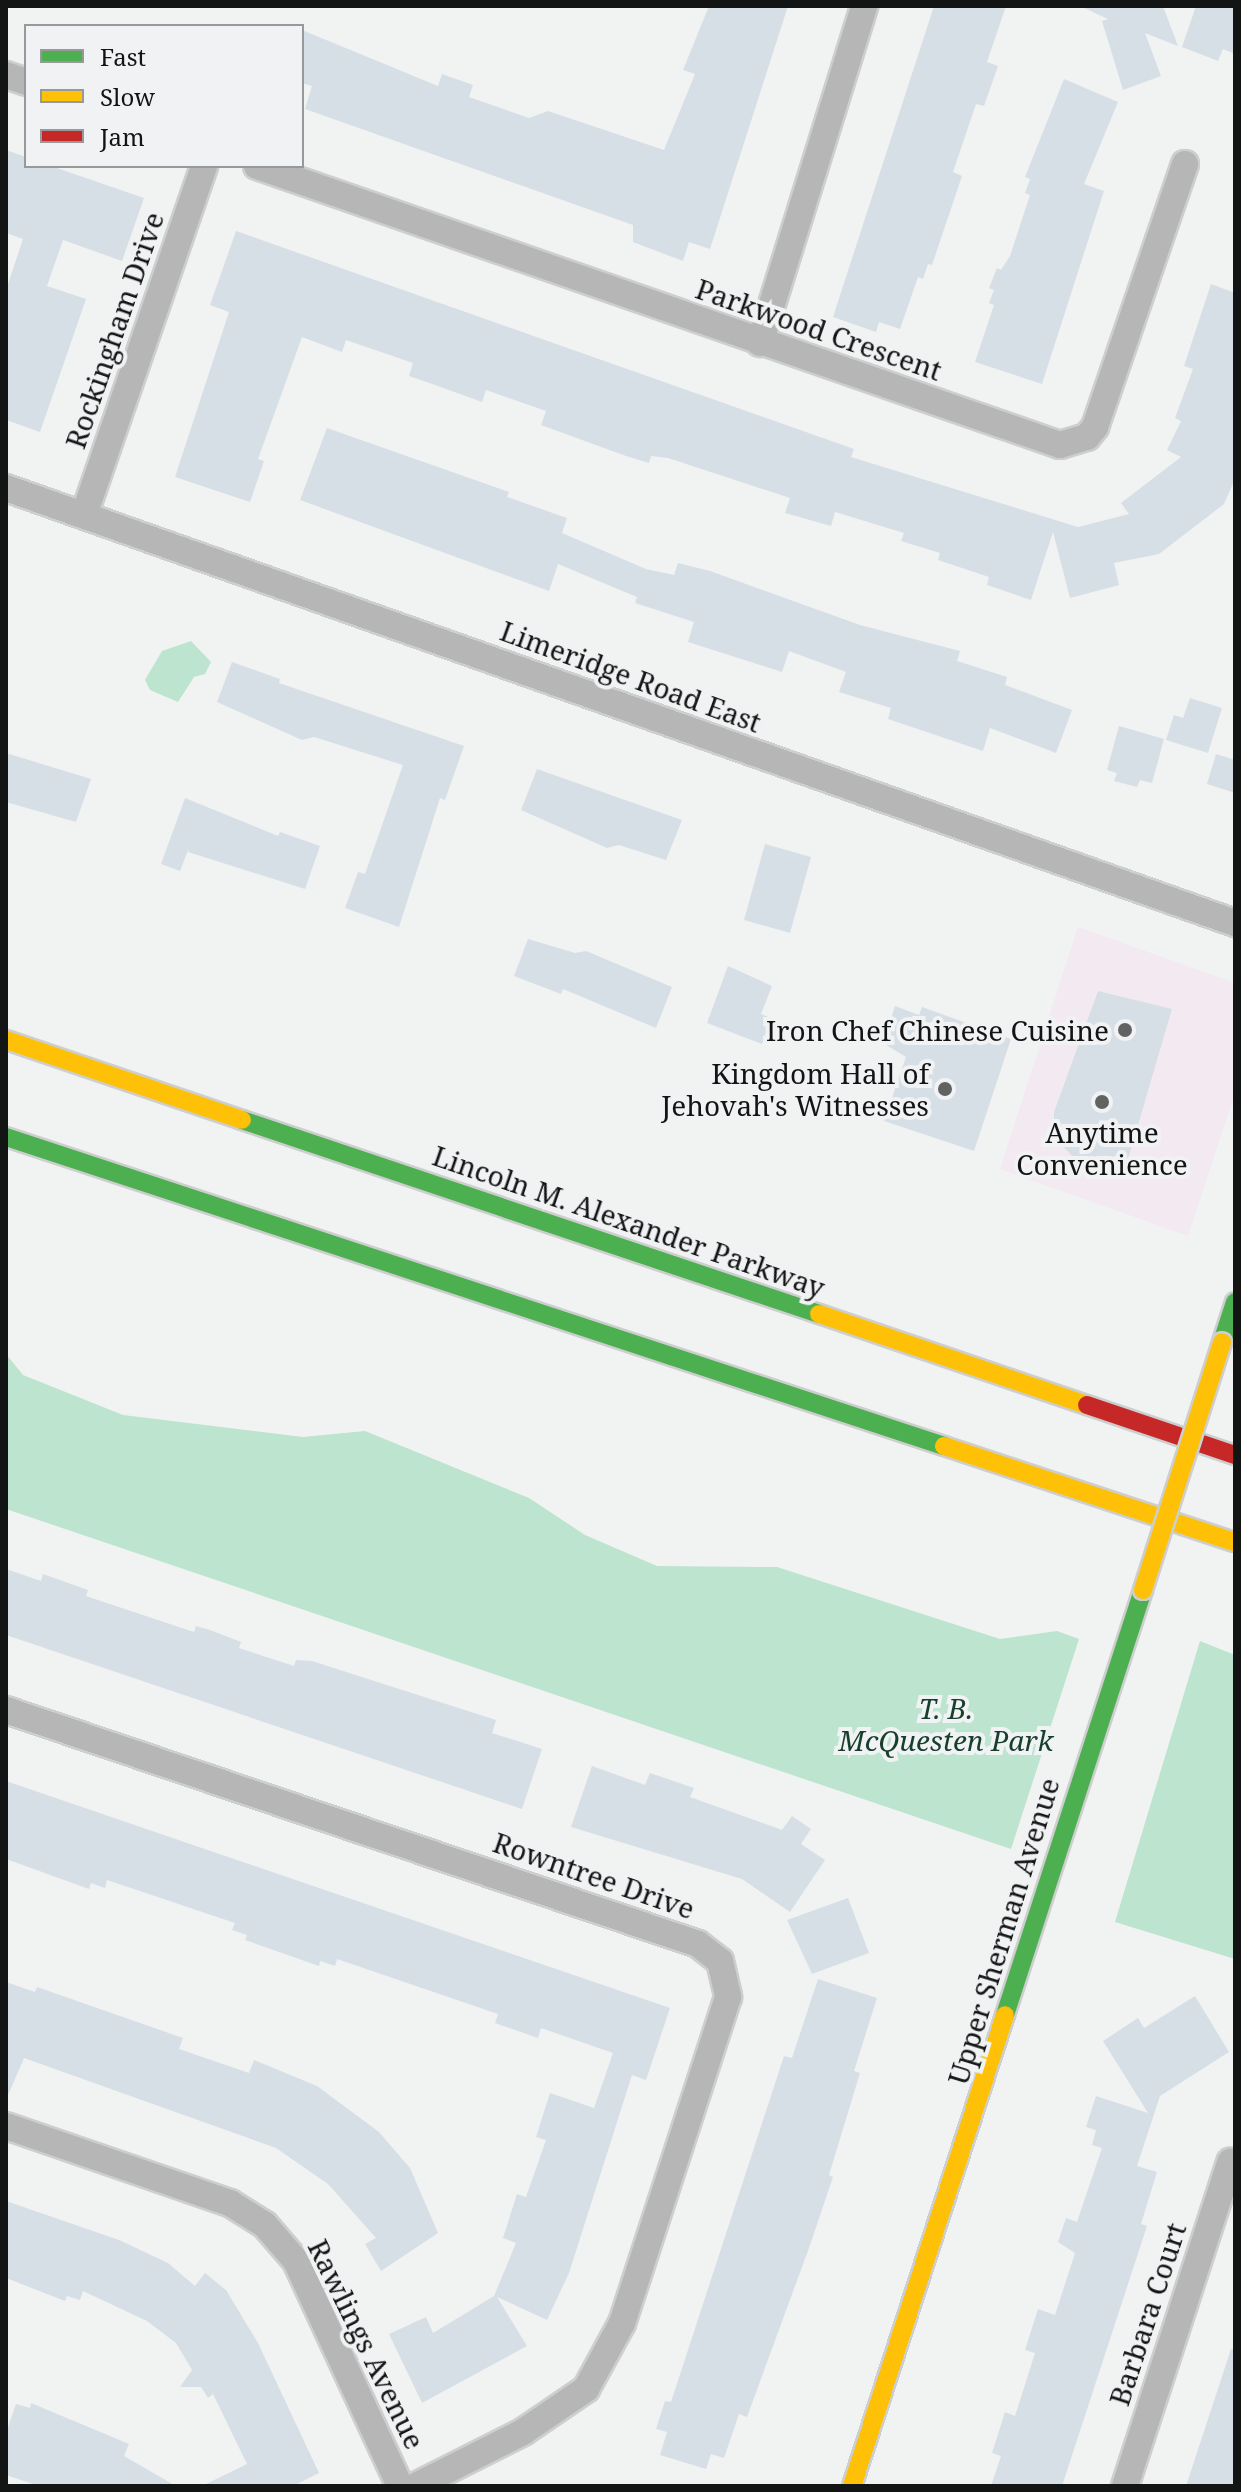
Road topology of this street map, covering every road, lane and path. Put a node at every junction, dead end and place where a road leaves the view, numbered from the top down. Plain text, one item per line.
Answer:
1 (864, 6) edge
2 (1185, 164) dead end
3 (203, 168) edge
4 (263, 168) edge
5 (760, 343) junction
6 (6, 488) edge
7 (84, 515) junction
8 (1235, 923) edge
9 (6, 1040) edge
10 (6, 1137) edge
11 (1235, 1302) edge
12 (1235, 1455) edge
13 (1235, 1542) edge
14 (6, 1710) edge
15 (6, 2126) edge
16 (1230, 2162) dead end
17 (400, 2486) edge
18 (416, 2486) edge
19 (852, 2486) edge
20 (1125, 2486) edge

1 - 5 street
2 - 5 street, Parkwood Crescent
3 - 7 street, Rockingham Drive
4 - 5 street, Parkwood Crescent
6 - 7 street, Limeridge Road East
7 - 8 street, Limeridge Road East
9 - 12 main road, Lincoln M. Alexander Parkway
10 - 13 main road
11 - 19 main road, Upper Sherman Avenue, bridge
14 - 18 street, Rowntree Drive
15 - 17 street, Rawlings Avenue
16 - 20 street, Barbara Court

